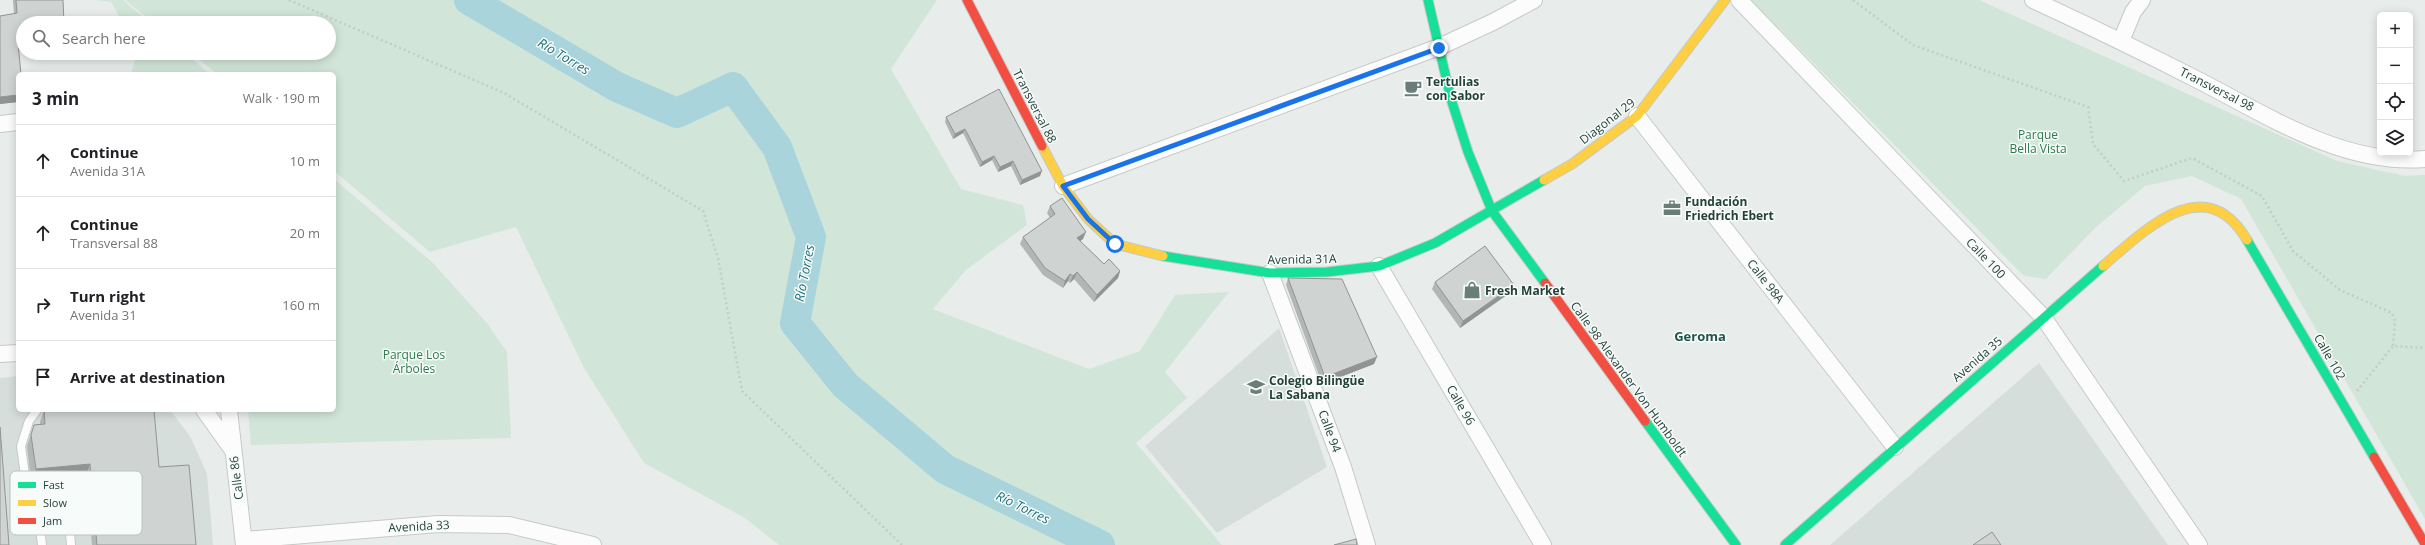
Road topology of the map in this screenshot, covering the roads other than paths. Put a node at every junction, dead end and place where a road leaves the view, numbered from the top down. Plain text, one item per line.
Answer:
1 (967, 0) edge
2 (1428, 0) edge
3 (1534, 0) edge
4 (1725, 0) edge
5 (1739, 0) edge
6 (2034, 0) edge
7 (2142, 0) edge
8 (2121, 41) junction
9 (1439, 48) junction
10 (1637, 116) junction
11 (16, 122) edge
12 (0, 124) edge
13 (2425, 159) edge
14 (1063, 186) junction
15 (2193, 206) joint
16 (1492, 211) junction
17 (1088, 219) joint
18 (1379, 266) junction
19 (1270, 273) junction
20 (2043, 318) junction
21 (16, 353) edge
22 (0, 354) edge
23 (36, 412) edge
24 (205, 412) edge
25 (229, 412) edge
26 (1896, 447) junction
27 (233, 450) junction
28 (24, 471) edge
29 (41, 535) edge
30 (70, 535) edge
31 (244, 542) edge
32 (2425, 544) edge
33 (42, 545) edge
34 (71, 545) edge
35 (593, 545) edge
36 (1367, 545) edge
37 (1543, 545) edge
38 (1736, 545) edge
39 (1785, 545) edge
40 (2199, 545) edge

1 - 14 street, Transversal 88
2 - 9 street, Calle 98 Alexander Von Humboldt
3 - 9 street
4 - 10 street, Diagonal 29
5 - 20 street, Calle 100
6 - 8 street, Transversal 98
7 - 8 street
8 - 13 street, Transversal 98
9 - 14 street
9 - 16 street, Calle 98 Alexander Von Humboldt
10 - 16 street, Diagonal 29
10 - 26 street, Calle 98A
11 - 12 street
14 - 17 street, Transversal 88
15 - 20 street, Avenida 35
15 - 32 street, Calle 102
16 - 18 street, Avenida 31A
16 - 38 street, Calle 98 Alexander Von Humboldt
17 - 19 street, Avenida 31A
18 - 19 street, Avenida 31A
18 - 37 street, Calle 96
19 - 36 street, Calle 94
20 - 26 street, Avenida 35
20 - 40 street, Calle 100
21 - 22 street
23 - 28 lane
24 - 27 street
25 - 27 street, Calle 86
26 - 39 street, Avenida 35
27 - 31 street, Calle 86
29 - 33 lane
30 - 34 lane
31 - 35 street, Avenida 33

